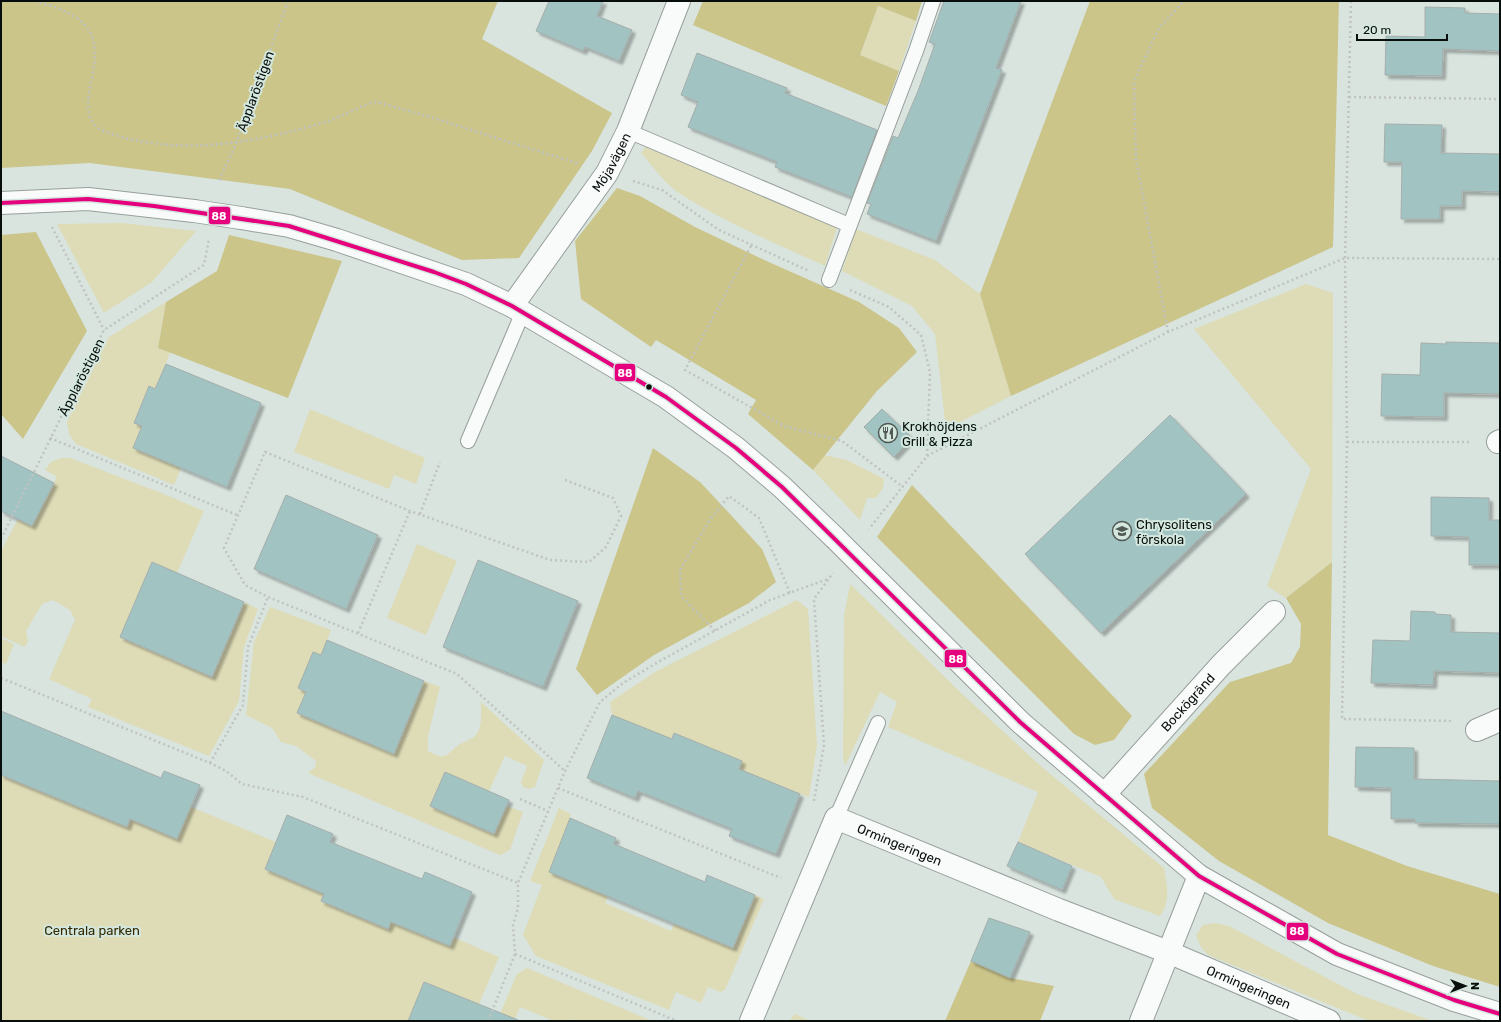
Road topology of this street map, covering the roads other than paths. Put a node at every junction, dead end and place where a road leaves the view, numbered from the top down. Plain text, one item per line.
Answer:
1 (679, 1) edge
2 (933, 1) edge
3 (628, 131) junction
4 (1, 203) edge
5 (849, 225) junction
6 (829, 280) road end
7 (517, 309) junction
8 (468, 441) dead end
9 (1274, 612) dead end
10 (1500, 720) edge
11 (878, 723) dead end
12 (1477, 730) road end
13 (1104, 795) junction
14 (836, 818) junction
15 (1199, 876) junction
16 (1168, 952) junction
17 (1500, 1014) edge
18 (751, 1021) edge
19 (1140, 1021) edge
20 (1329, 1021) edge

1 - 3 street, Möjavägen
2 - 5 lane
3 - 5 lane
3 - 7 street, Möjavägen
4 - 7 street, bridge
5 - 6 lane
7 - 8 lane
7 - 13 street, bridge
9 - 13 street, Bockögränd
10 - 12 street
11 - 14 lane
13 - 15 street
14 - 16 street, Ormingeringen
14 - 18 street
15 - 16 street
15 - 17 street
16 - 19 street
16 - 20 street, Ormingeringen

